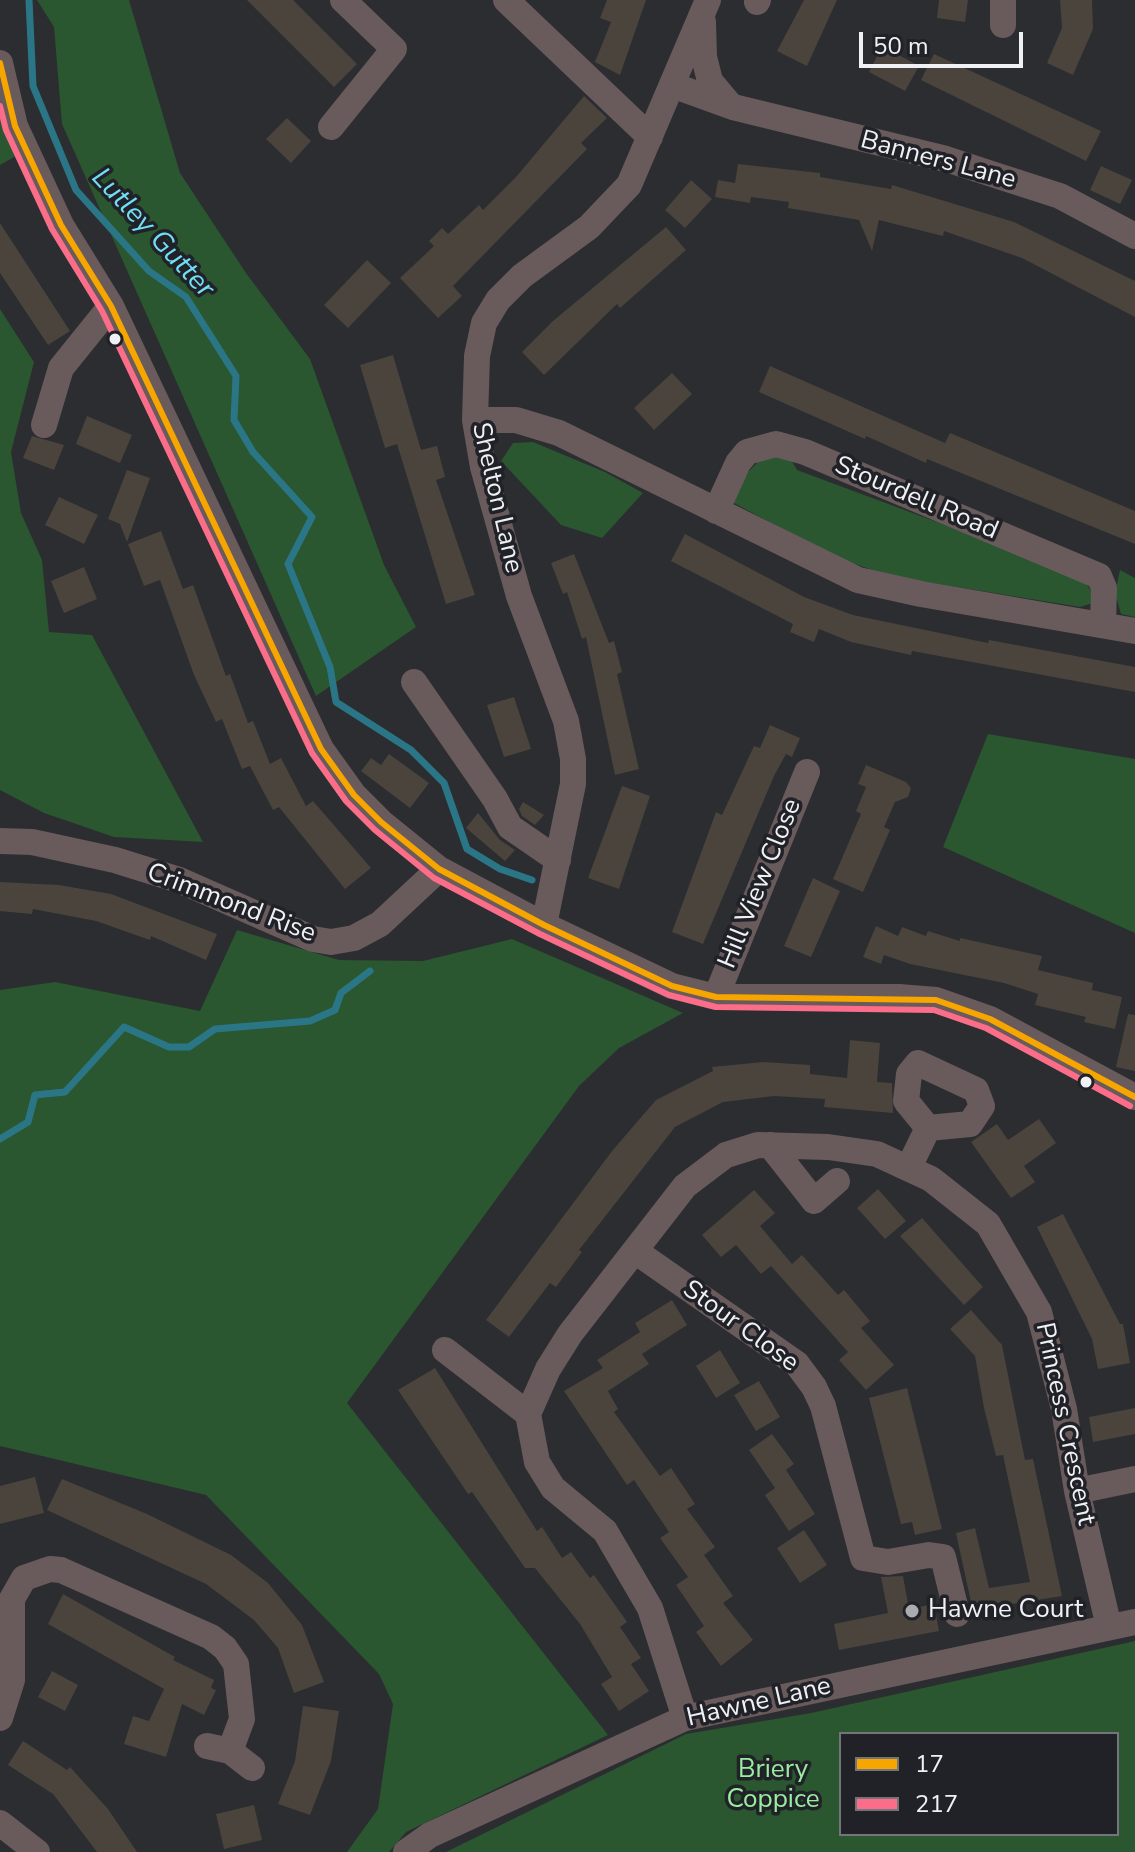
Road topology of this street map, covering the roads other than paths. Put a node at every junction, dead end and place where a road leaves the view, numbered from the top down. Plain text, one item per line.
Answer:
1 (343, 0) edge
2 (506, 0) edge
3 (706, 5) edge
4 (0, 63) edge
5 (672, 85) junction
6 (733, 107) junction
7 (331, 127) dead end
8 (650, 137) junction
9 (1135, 236) edge
10 (111, 306) junction
11 (475, 420) junction
12 (44, 425) dead end
13 (716, 511) junction
14 (1103, 625) junction
15 (1135, 631) edge
16 (414, 682) dead end
17 (807, 772) dead end
18 (0, 841) edge
19 (558, 860) junction
20 (439, 869) junction
21 (544, 925) junction
22 (716, 997) junction
23 (1135, 1097) edge
24 (928, 1128) dead end
25 (770, 1145) junction
26 (909, 1167) junction
27 (837, 1181) dead end
28 (635, 1251) junction
29 (445, 1350) dead end
30 (528, 1414) junction
31 (1135, 1479) edge
32 (1077, 1491) junction
33 (957, 1614) dead end
34 (1122, 1624) edge
35 (0, 1718) edge
36 (685, 1718) junction
37 (252, 1768) dead end
38 (0, 1823) edge
39 (37, 1852) edge
40 (406, 1852) edge

1 - 7 street
2 - 8 street
3 - 5 street, Shelton Lane
3 - 6 street
4 - 10 street
5 - 6 street, Banners Lane
5 - 8 street, Shelton Lane
6 - 9 street, Banners Lane
8 - 11 street, Shelton Lane
10 - 12 street
10 - 20 street
11 - 13 street
11 - 19 street, Shelton Lane
13 - 14 street
13 - 14 street, Stourdell Road
14 - 15 street
16 - 19 street
17 - 22 street, Hill View Close
18 - 20 street, Crimmond Rise
19 - 21 street, Shelton Lane
20 - 21 street
21 - 22 street
22 - 23 street
24 - 26 street
25 - 26 street, Princess Crescent
25 - 27 street
25 - 28 street, Princess Crescent
26 - 32 street, Princess Crescent
28 - 30 street, Princess Crescent
28 - 33 street, Stour Close
29 - 30 street
30 - 36 street
31 - 32 street
32 - 34 street, Princess Crescent
34 - 36 street, Hawne Lane
35 - 37 street
36 - 40 street, Hawne Lane
38 - 39 street

